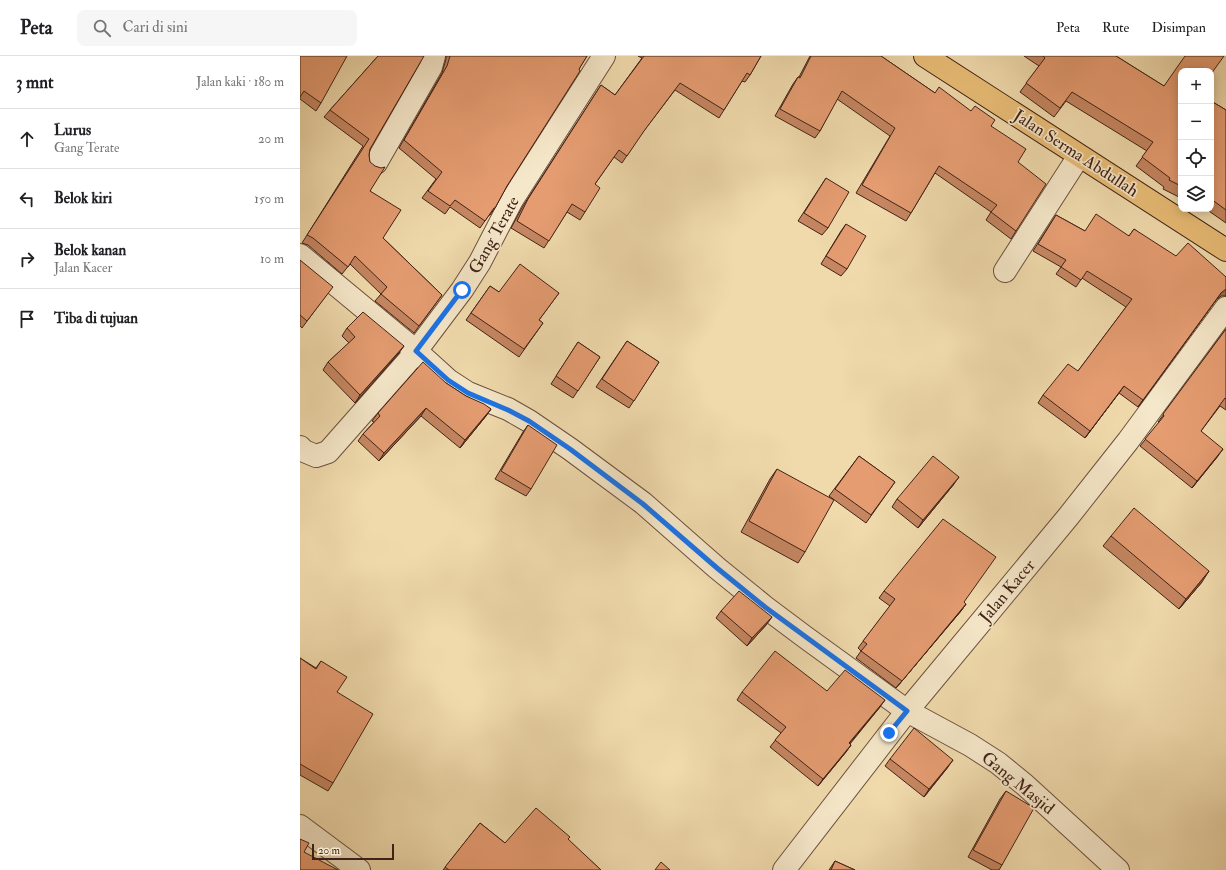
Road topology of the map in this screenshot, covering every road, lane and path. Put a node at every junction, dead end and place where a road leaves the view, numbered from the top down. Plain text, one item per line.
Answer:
1 (434, 56) edge
2 (604, 56) edge
3 (925, 56) edge
4 (1079, 156) junction
5 (376, 163) dead end
6 (1226, 250) edge
7 (300, 255) edge
8 (1005, 271) dead end
9 (1226, 308) edge
10 (416, 351) junction
11 (300, 447) edge
12 (907, 711) junction
13 (300, 826) edge
14 (359, 870) edge
15 (784, 870) edge
16 (1118, 870) edge

1 - 5 street
2 - 10 street, Gang Terate
3 - 4 main road, Jalan Serma Abdullah
4 - 6 main road, Jalan Serma Abdullah
4 - 8 street
7 - 10 street, Gang Masjid
9 - 12 street, Jalan Kacer
10 - 11 street, Gang Terate
10 - 12 street, Gang Masjid
12 - 15 street, Jalan Kacer
12 - 16 street, Gang Masjid
13 - 14 street

